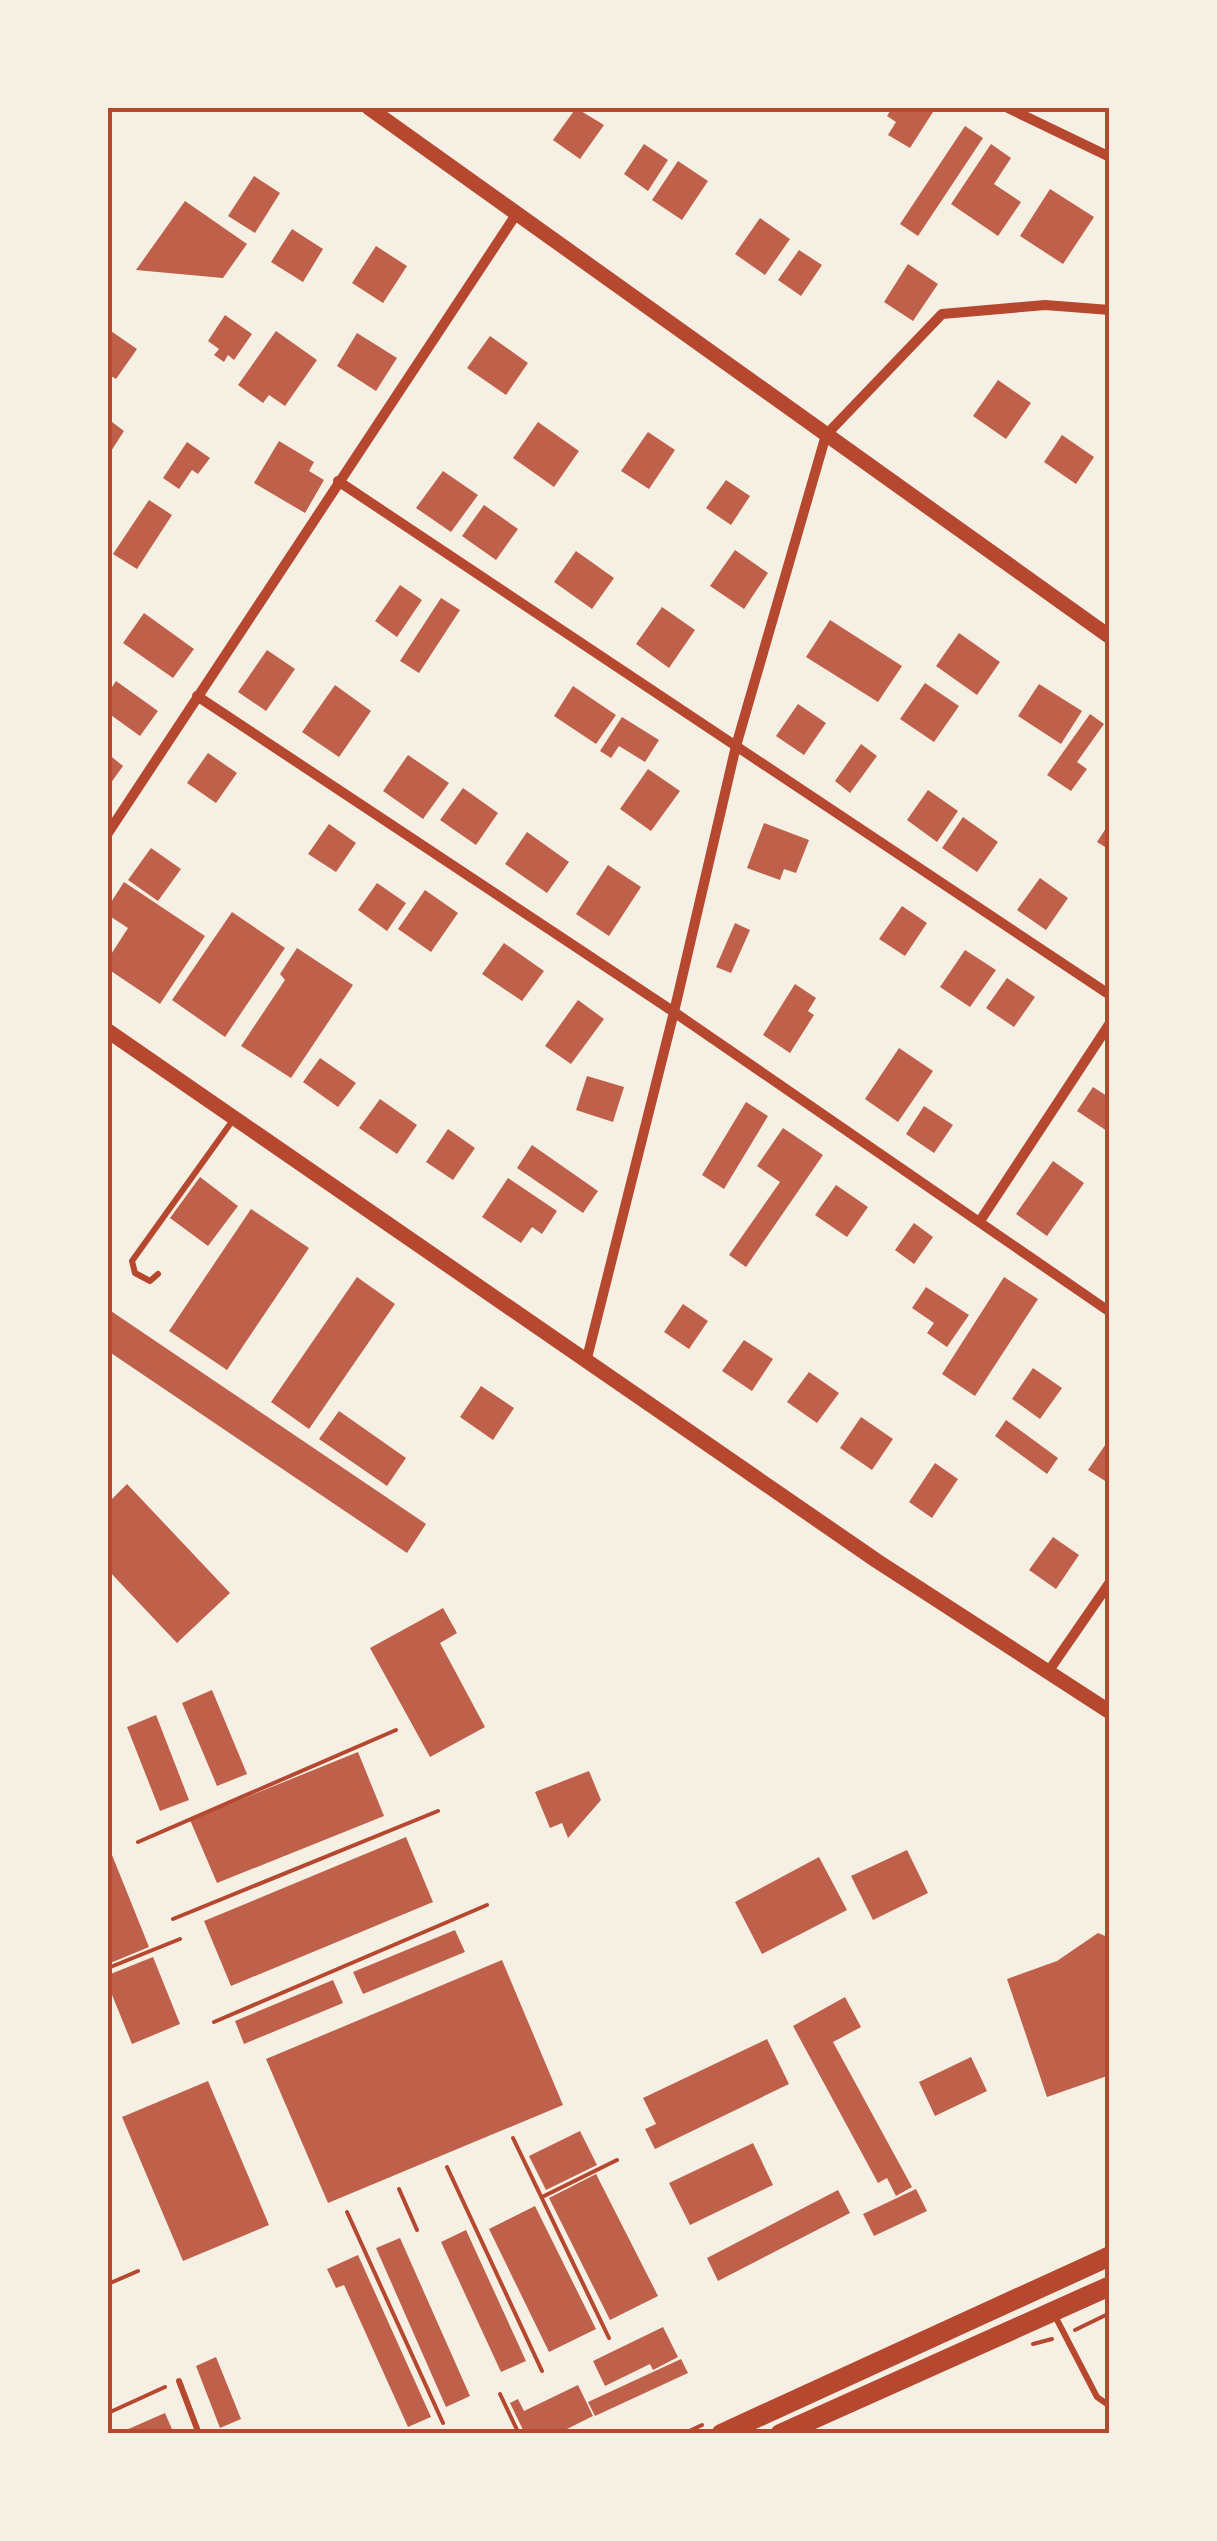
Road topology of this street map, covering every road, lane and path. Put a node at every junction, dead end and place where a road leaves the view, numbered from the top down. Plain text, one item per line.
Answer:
1 (369, 108) edge
2 (1008, 108) edge
3 (1110, 157) edge
4 (517, 213) junction
5 (1110, 310) edge
6 (826, 435) junction
7 (338, 481) junction
8 (1110, 637) edge
9 (197, 696) junction
10 (736, 746) junction
11 (108, 833) edge
12 (1110, 995) edge
13 (674, 1012) junction
14 (1110, 1024) edge
15 (108, 1031) edge
16 (234, 1119) junction
17 (980, 1222) junction
18 (158, 1274) dead end
19 (1110, 1312) edge
20 (586, 1362) junction
21 (1110, 1582) edge
22 (1048, 1672) junction
23 (1110, 1712) edge
24 (396, 1730) dead end
25 (438, 1811) dead end
26 (138, 1842) dead end
27 (487, 1906) dead end
28 (172, 1920) dead end
29 (180, 1939) dead end
30 (108, 1968) edge
31 (214, 2022) dead end
32 (514, 2138) dead end
33 (616, 2160) dead end
34 (448, 2167) dead end
35 (399, 2189) dead end
36 (542, 2197) junction
37 (347, 2212) dead end
38 (418, 2230) dead end
39 (1110, 2256) edge
40 (138, 2272) dead end
41 (108, 2284) edge
42 (1110, 2286) edge
43 (1054, 2313) junction
44 (609, 2338) dead end
45 (542, 2371) dead end
46 (179, 2381) joint
47 (500, 2394) dead end
48 (1110, 2406) edge
49 (108, 2414) edge
50 (443, 2423) dead end
51 (199, 2434) edge
52 (519, 2434) edge
53 (721, 2434) edge
54 (780, 2434) edge

1 - 4 street
2 - 3 street
4 - 6 street
4 - 7 street
5 - 6 street
6 - 8 street
6 - 10 street
7 - 9 street
7 - 10 street
9 - 11 street
9 - 13 street
10 - 12 street
10 - 13 street
13 - 17 street
13 - 20 street
14 - 17 street
15 - 16 street
16 - 18 lane
16 - 20 street
17 - 19 street
20 - 22 street
21 - 22 street
22 - 23 street
24 - 26 path
25 - 28 path
27 - 31 path
29 - 30 path
32 - 36 path
33 - 36 path
34 - 45 path
35 - 38 path
36 - 44 path
37 - 50 path
39 - 53 main road
40 - 41 path
42 - 43 main road
43 - 48 lane
43 - 54 main road
46 - 49 path
46 - 51 lane
47 - 52 path

